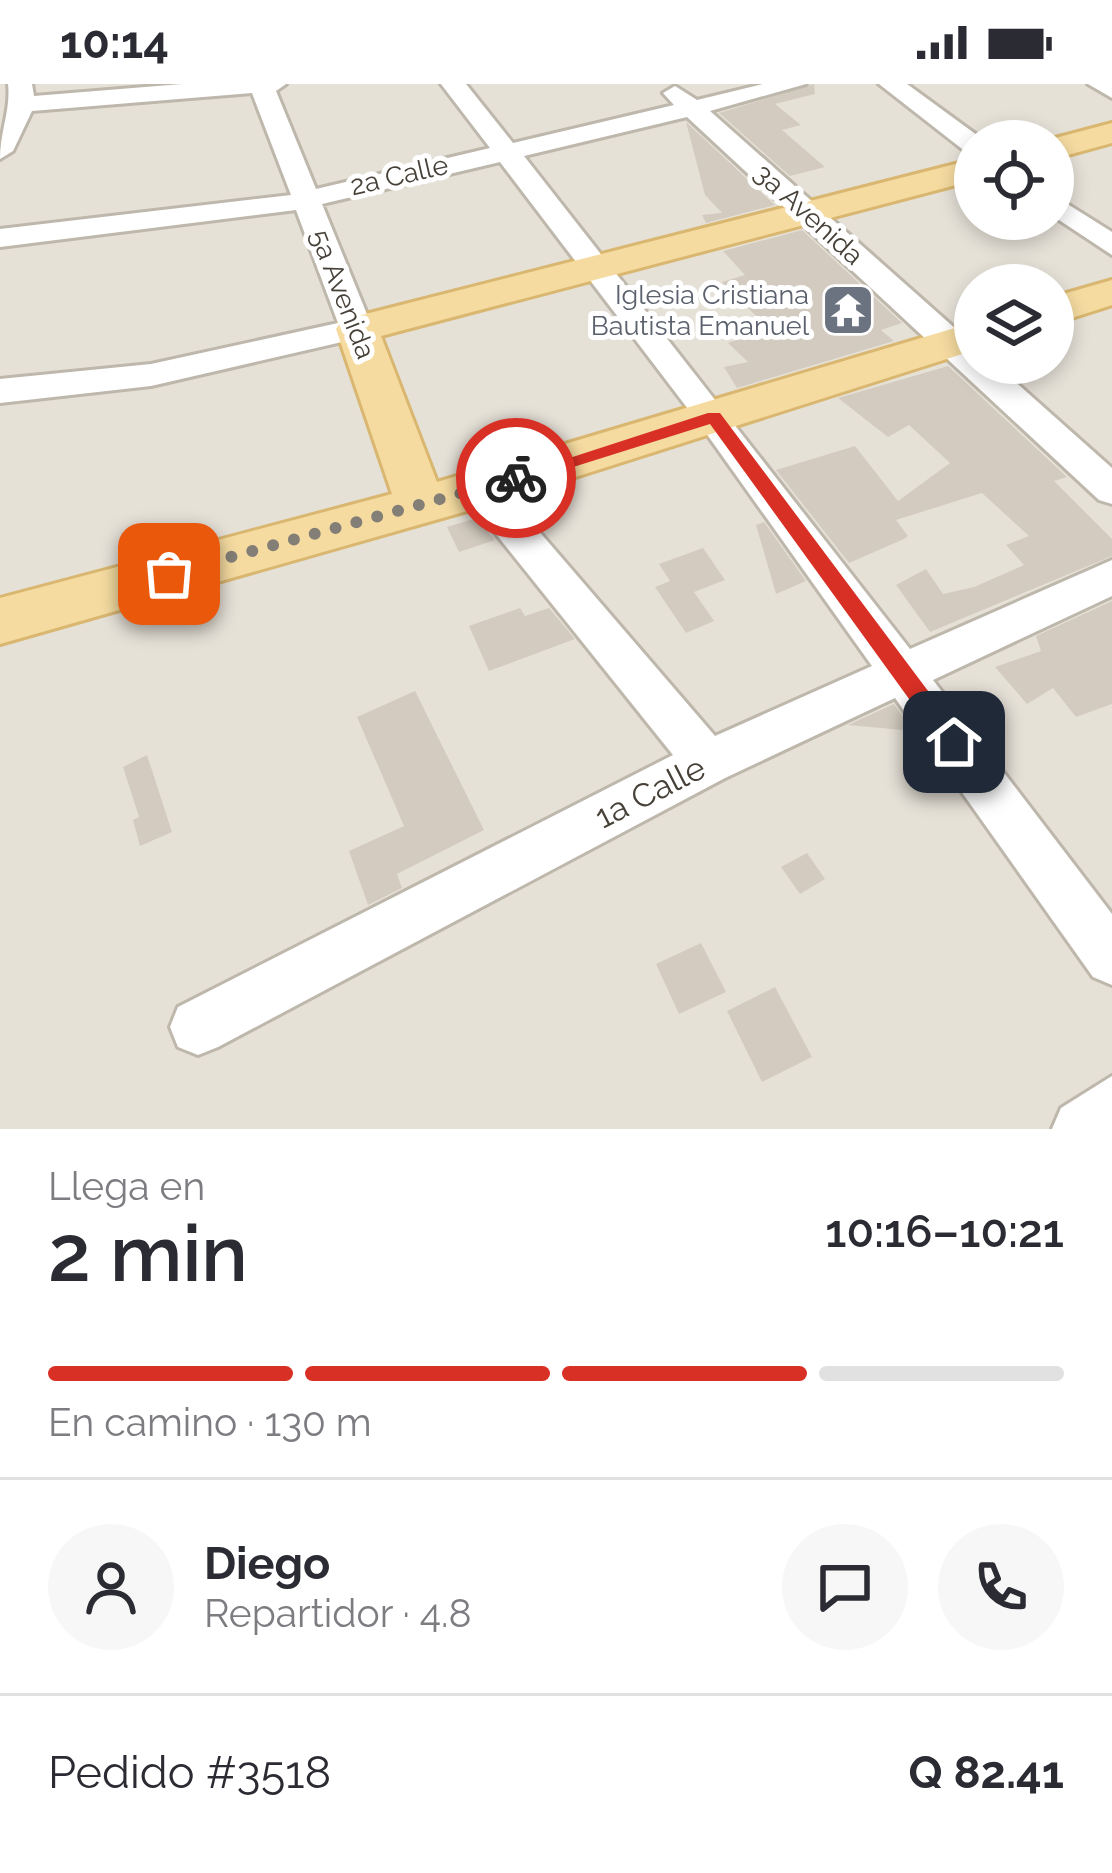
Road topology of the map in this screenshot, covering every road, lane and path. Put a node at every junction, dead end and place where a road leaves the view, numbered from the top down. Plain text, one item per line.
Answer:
1 (453, 84) edge
2 (665, 84) edge
3 (794, 84) edge
4 (891, 84) edge
5 (1100, 84) edge
6 (266, 85) edge
7 (1112, 91) edge
8 (21, 94) edge
9 (691, 107) junction
10 (954, 130) edge
11 (1112, 133) edge
12 (1074, 143) edge
13 (507, 149) junction
14 (0, 151) edge
15 (954, 174) edge
16 (307, 197) junction
17 (808, 212) junction
18 (1074, 218) edge
19 (0, 238) edge
20 (1112, 246) edge
21 (599, 269) junction
22 (1112, 292) edge
23 (1074, 304) edge
24 (357, 329) junction
25 (954, 332) edge
26 (954, 342) edge
27 (1007, 384) edge
28 (0, 391) edge
29 (714, 417) junction
30 (481, 489) junction
31 (1112, 490) edge
32 (422, 506) junction
33 (1112, 577) edge
34 (0, 620) edge
35 (901, 670) junction
36 (708, 762) junction
37 (1112, 958) edge
38 (198, 1027) dead end
39 (1112, 1106) edge
40 (1082, 1129) edge

1 - 13 street
2 - 9 street, 3a Avenida
3 - 9 street, 2a Calle
4 - 10 street
5 - 7 street
6 - 8 street
6 - 16 street, 5a Avenida
8 - 14 street
9 - 13 street, 2a Calle
9 - 17 street, 3a Avenida
11 - 12 main road
13 - 16 street, 2a Calle
13 - 21 street
15 - 17 main road
16 - 19 street, 2a Calle
16 - 24 street, 5a Avenida
17 - 21 main road
17 - 25 street, 3a Avenida
18 - 20 street
21 - 24 main road
21 - 29 street
22 - 23 main road
24 - 28 street
24 - 32 main road, 5a Avenida
26 - 29 main road
27 - 31 street, 3a Avenida
29 - 30 main road
29 - 35 street
30 - 32 main road
30 - 36 street
32 - 34 main road
33 - 35 street, 1a Calle
35 - 36 street, 1a Calle
35 - 37 street
36 - 38 street, 1a Calle
39 - 40 street

